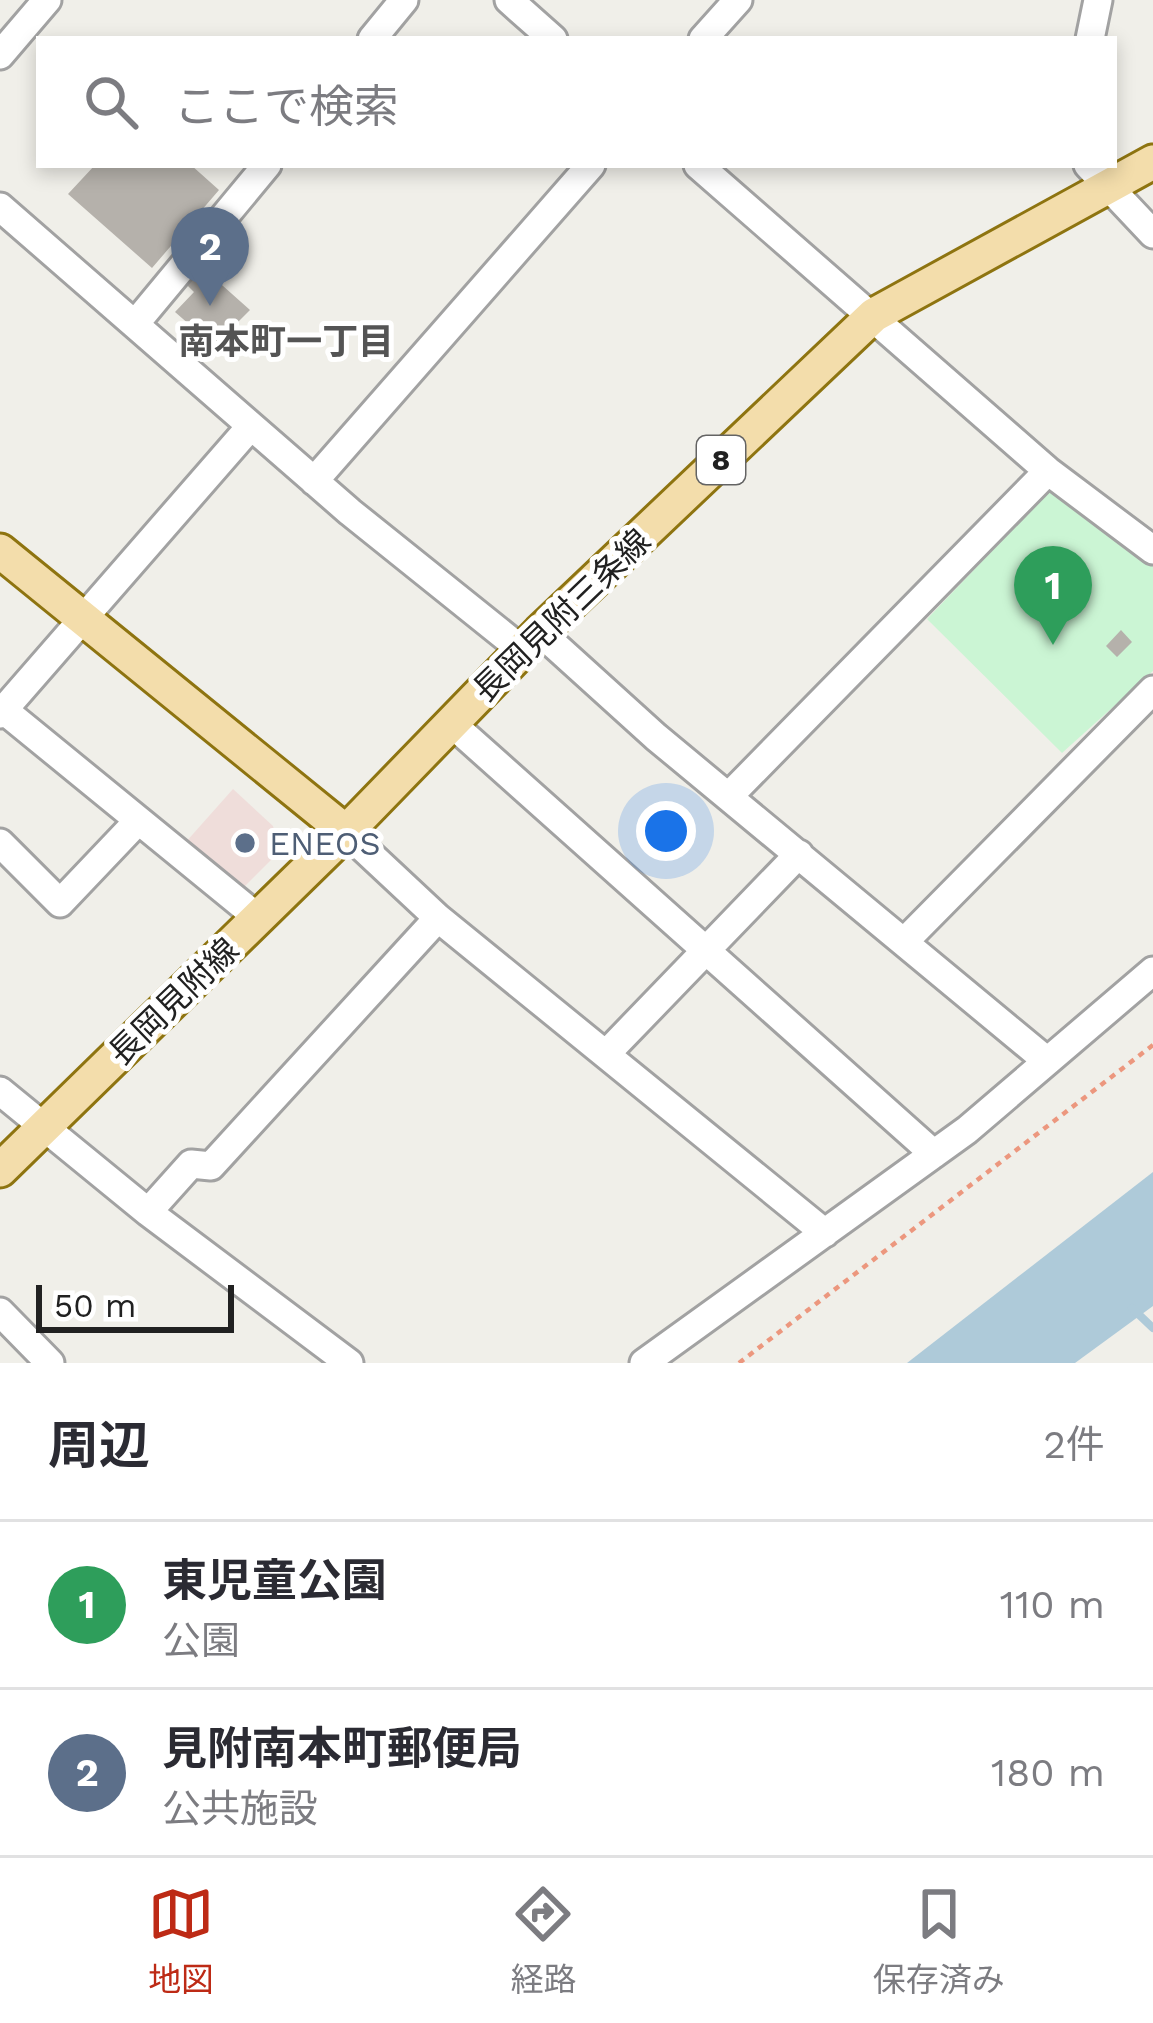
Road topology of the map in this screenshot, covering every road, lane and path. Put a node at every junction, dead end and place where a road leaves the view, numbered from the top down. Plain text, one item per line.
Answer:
1 (46, 0) edge
2 (404, 0) edge
3 (509, 0) edge
4 (738, 0) edge
5 (1098, 0) edge
6 (374, 36) edge
7 (550, 36) edge
8 (706, 36) edge
9 (1091, 36) edge
10 (0, 55) edge
11 (1153, 162) edge
12 (265, 168) edge
13 (588, 168) edge
14 (702, 168) edge
15 (1097, 176) edge
16 (0, 207) edge
17 (1153, 234) edge
18 (874, 315) junction
19 (135, 325) junction
20 (250, 427) junction
21 (1048, 471) junction
22 (314, 481) junction
23 (1153, 550) edge
24 (0, 551) edge
25 (81, 621) junction
26 (531, 641) junction
27 (1153, 690) edge
28 (1, 710) edge
29 (451, 724) junction
30 (729, 796) junction
31 (137, 822) junction
32 (346, 832) junction
33 (0, 843) edge
34 (799, 854) junction
35 (257, 917) junction
36 (438, 918) junction
37 (904, 942) junction
38 (704, 951) junction
39 (1153, 970) edge
40 (1153, 1045) edge
41 (607, 1053) junction
42 (1047, 1061) junction
43 (0, 1091) edge
44 (44, 1127) junction
45 (934, 1154) junction
46 (0, 1170) edge
47 (148, 1212) junction
48 (826, 1233) junction
49 (0, 1312) edge
50 (50, 1363) edge
51 (349, 1363) edge
52 (644, 1363) edge
53 (739, 1363) edge

1 - 10 street
2 - 6 street
3 - 7 street
4 - 8 street
5 - 9 street
11 - 15 main road, 長岡見附三条線 / 8
12 - 19 street
13 - 22 street
14 - 18 street
15 - 17 street
15 - 18 main road, 長岡見附三条線 / 8
16 - 19 street
18 - 21 street
18 - 26 main road, 長岡見附三条線 / 8
19 - 20 street
20 - 22 street
20 - 25 street
21 - 23 street
21 - 30 street
22 - 26 street
24 - 25 main road
25 - 28 street
25 - 32 main road
26 - 29 main road, 長岡見附三条線 / 8
26 - 30 street
27 - 37 street
28 - 31 street
29 - 32 main road, 長岡見附三条線 / 8
29 - 38 street
30 - 34 street
31 - 33 street
31 - 35 street
32 - 35 main road, 長岡見附線
32 - 36 street
34 - 37 street
34 - 38 street
35 - 44 main road, 長岡見附線
36 - 41 street
36 - 47 street
37 - 42 street
38 - 41 street
38 - 45 street
39 - 42 street
40 - 53 path
41 - 48 street
42 - 45 street
43 - 44 street
44 - 46 main road, 長岡見附線
44 - 47 street
45 - 48 street
47 - 51 street
48 - 52 street
49 - 50 street

